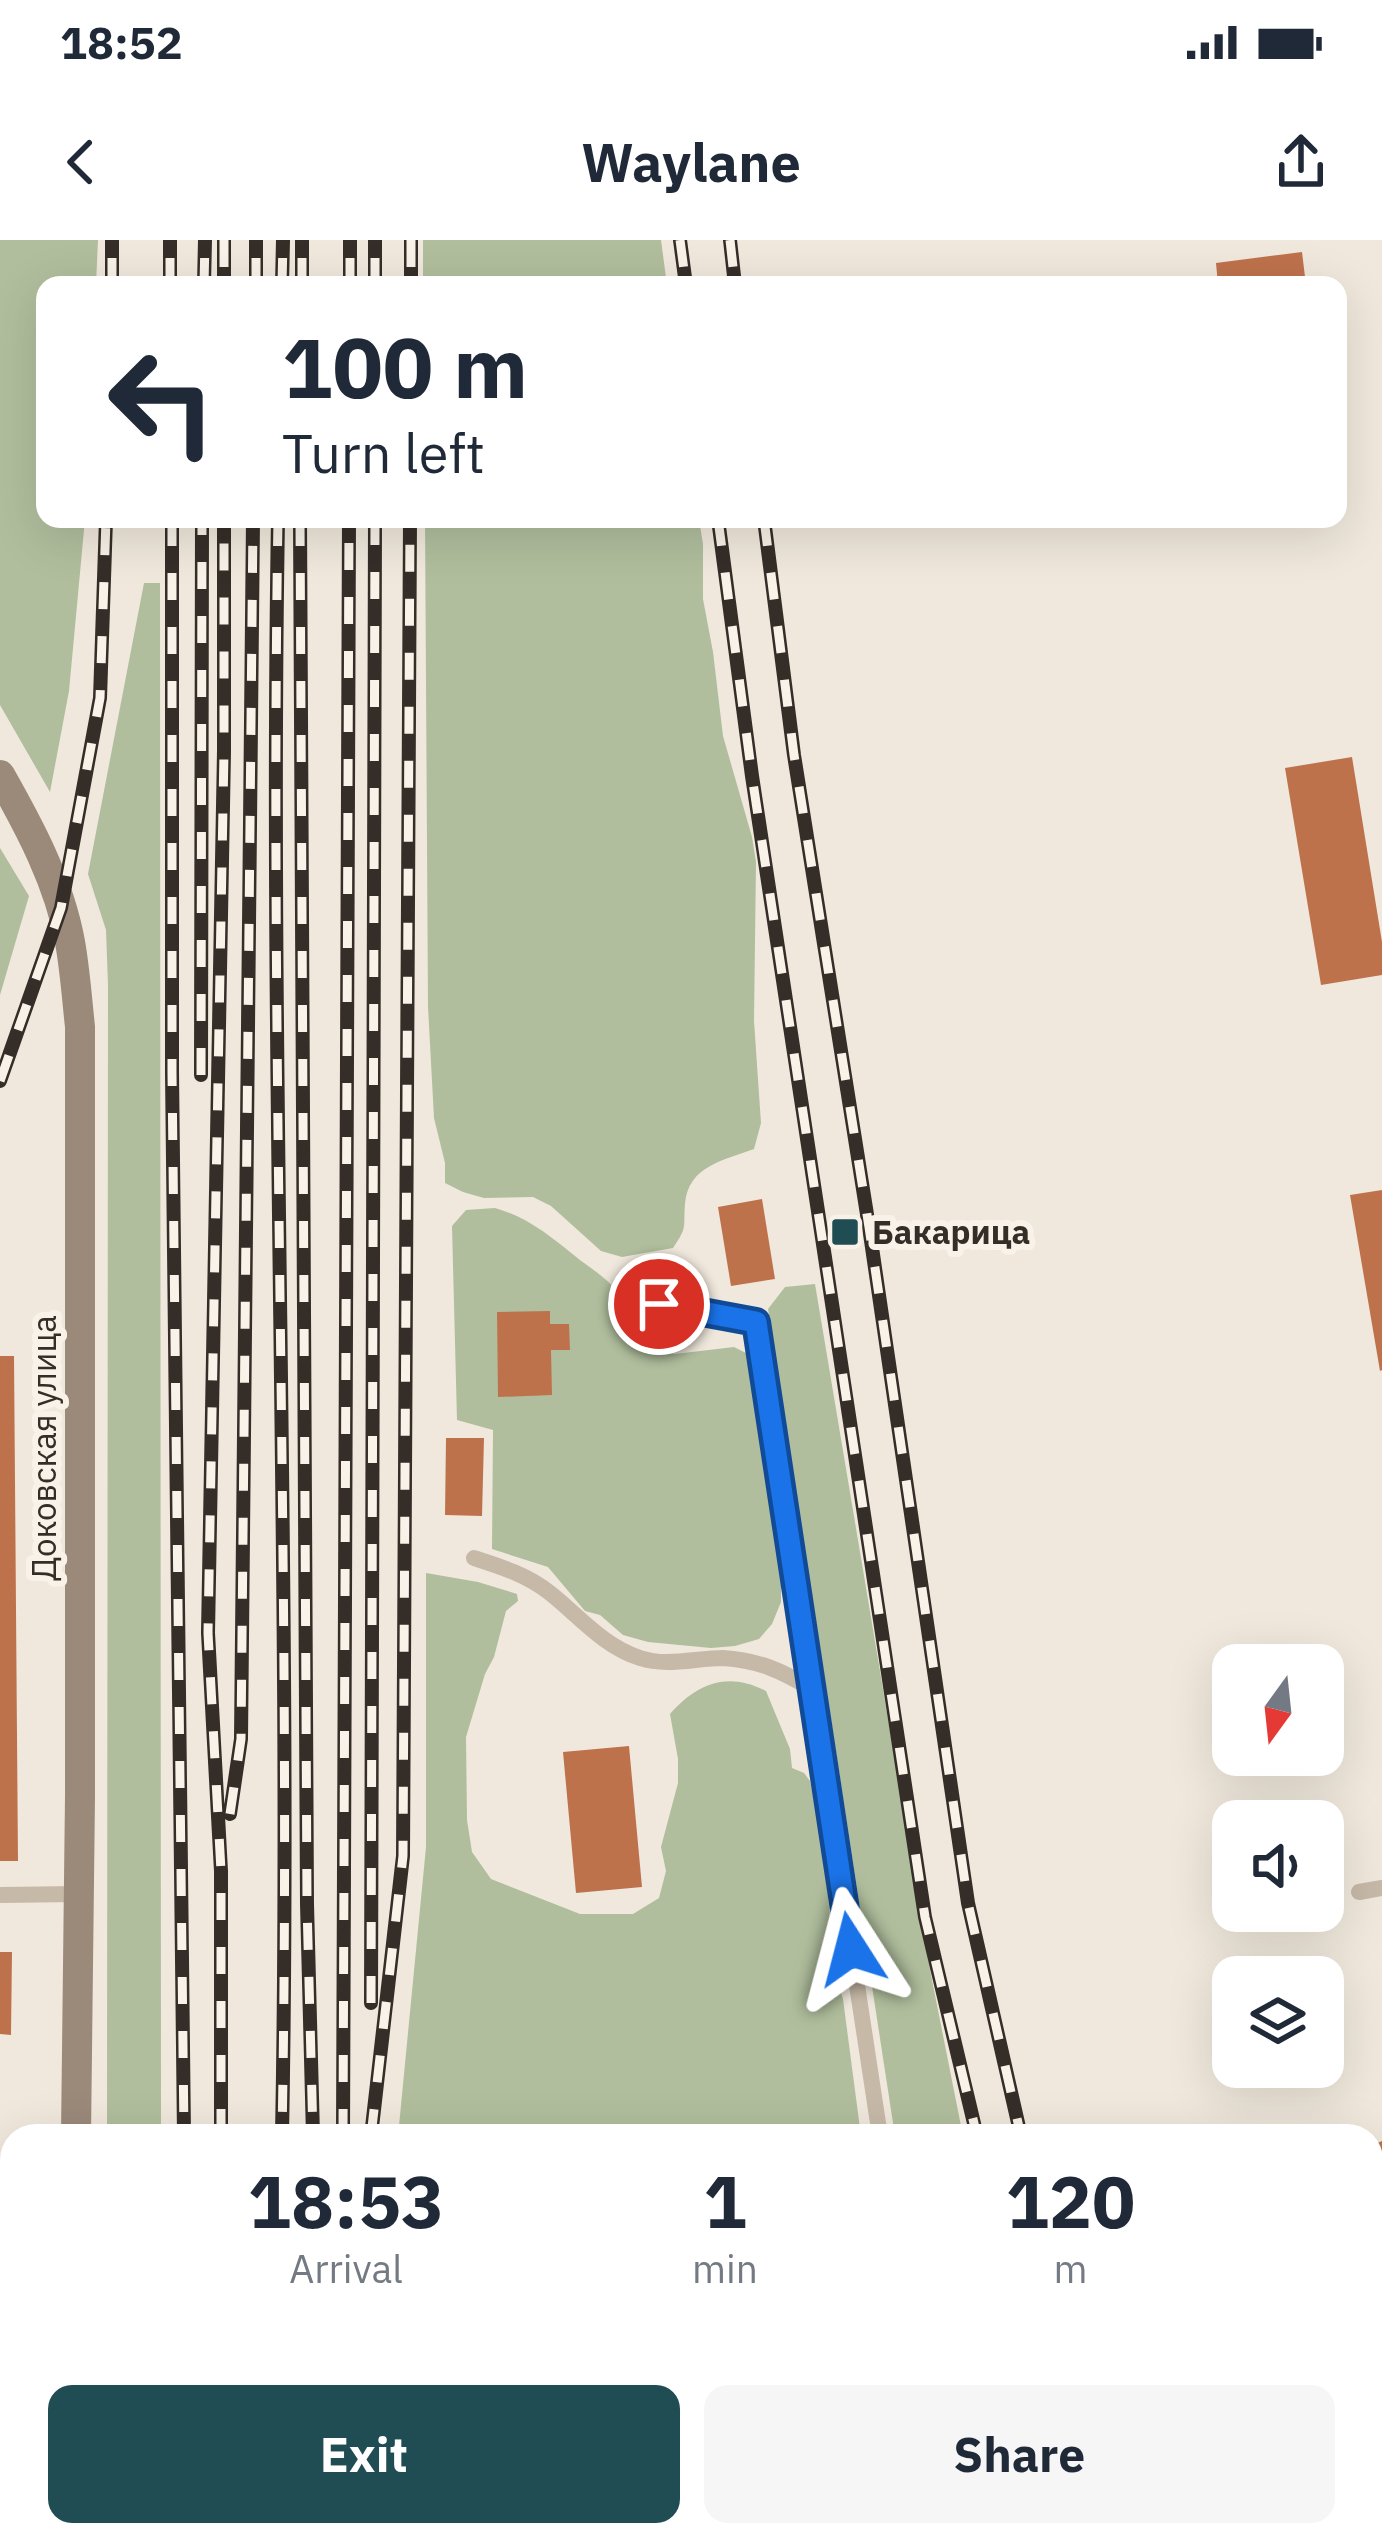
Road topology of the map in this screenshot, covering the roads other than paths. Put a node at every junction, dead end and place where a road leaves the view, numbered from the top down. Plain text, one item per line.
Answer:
1 (0, 776) edge
2 (659, 1304) dead end
3 (474, 1558) dead end
4 (810, 1688) junction
5 (1382, 1888) edge
6 (1359, 1892) dead end
7 (80, 1894) junction
8 (0, 1895) edge
9 (70, 2124) edge
10 (878, 2124) edge

1 - 7 street, Доковская улица
2 - 4 lane
3 - 4 lane
4 - 10 lane
5 - 6 lane
7 - 8 lane
7 - 9 street, Доковская улица

